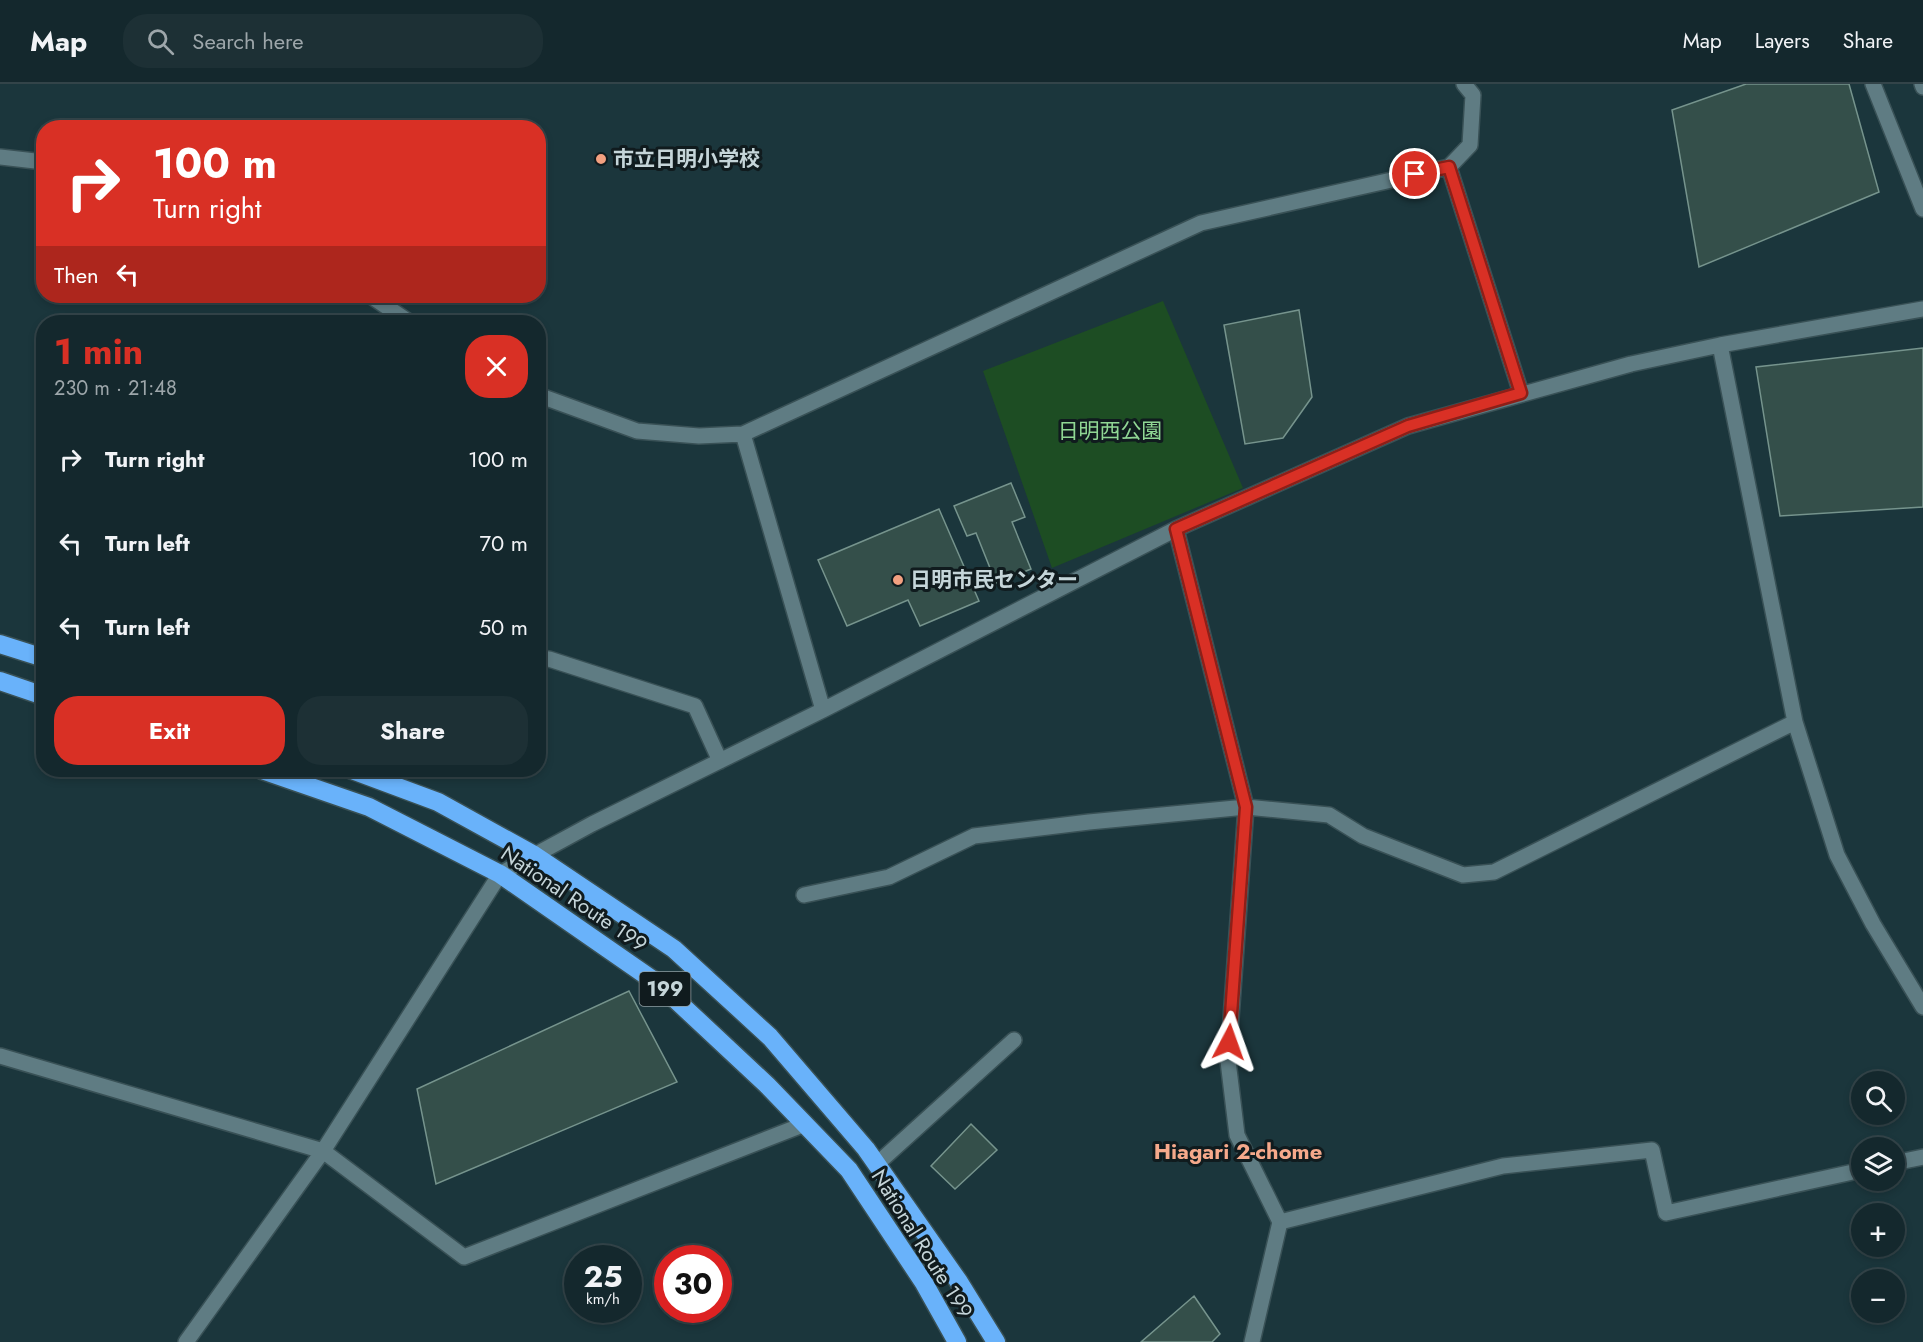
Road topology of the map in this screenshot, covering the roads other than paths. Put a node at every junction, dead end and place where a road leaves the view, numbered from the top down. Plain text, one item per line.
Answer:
1 (1464, 84) edge
2 (1874, 84) edge
3 (0, 157) edge
4 (36, 161) edge
5 (1449, 167) junction
6 (1923, 209) edge
7 (382, 303) edge
8 (1923, 309) edge
9 (399, 315) edge
10 (1720, 345) junction
11 (1521, 393) junction
12 (546, 398) edge
13 (743, 434) junction
14 (1176, 529) junction
15 (0, 644) edge
16 (36, 655) edge
17 (546, 659) edge
18 (0, 681) edge
19 (36, 693) edge
20 (823, 710) junction
21 (1795, 722) junction
22 (720, 761) junction
23 (282, 777) edge
24 (371, 777) edge
25 (1246, 807) junction
26 (534, 855) junction
27 (500, 874) junction
28 (804, 895) dead end
29 (1923, 1007) edge
30 (1014, 1040) dead end
31 (0, 1056) edge
32 (805, 1124) junction
33 (323, 1151) junction
34 (1923, 1156) edge
35 (1905, 1160) edge
36 (877, 1164) junction
37 (1851, 1172) edge
38 (1280, 1222) junction
39 (186, 1342) edge
40 (957, 1342) edge
41 (996, 1342) edge
42 (1252, 1342) edge

1 - 5 street
2 - 6 street
3 - 4 street
5 - 11 street
5 - 13 street
7 - 9 street
8 - 10 street
10 - 11 street
10 - 21 street
11 - 14 street
12 - 13 street
13 - 20 street
14 - 20 street
14 - 25 street
15 - 16 highway
17 - 22 street
18 - 19 highway
20 - 22 street
21 - 25 street
21 - 29 street
22 - 26 street
23 - 27 highway, National Route 199 / 199
24 - 26 highway, National Route 199 / 199
25 - 28 street
25 - 38 street
26 - 27 street
26 - 36 highway, National Route 199 / 199
27 - 32 highway, National Route 199 / 199
27 - 33 street
30 - 36 street
31 - 33 street
32 - 33 street
32 - 40 highway, National Route 199 / 199
33 - 39 street
34 - 35 street
36 - 41 highway, National Route 199 / 199
37 - 38 street
38 - 42 street

